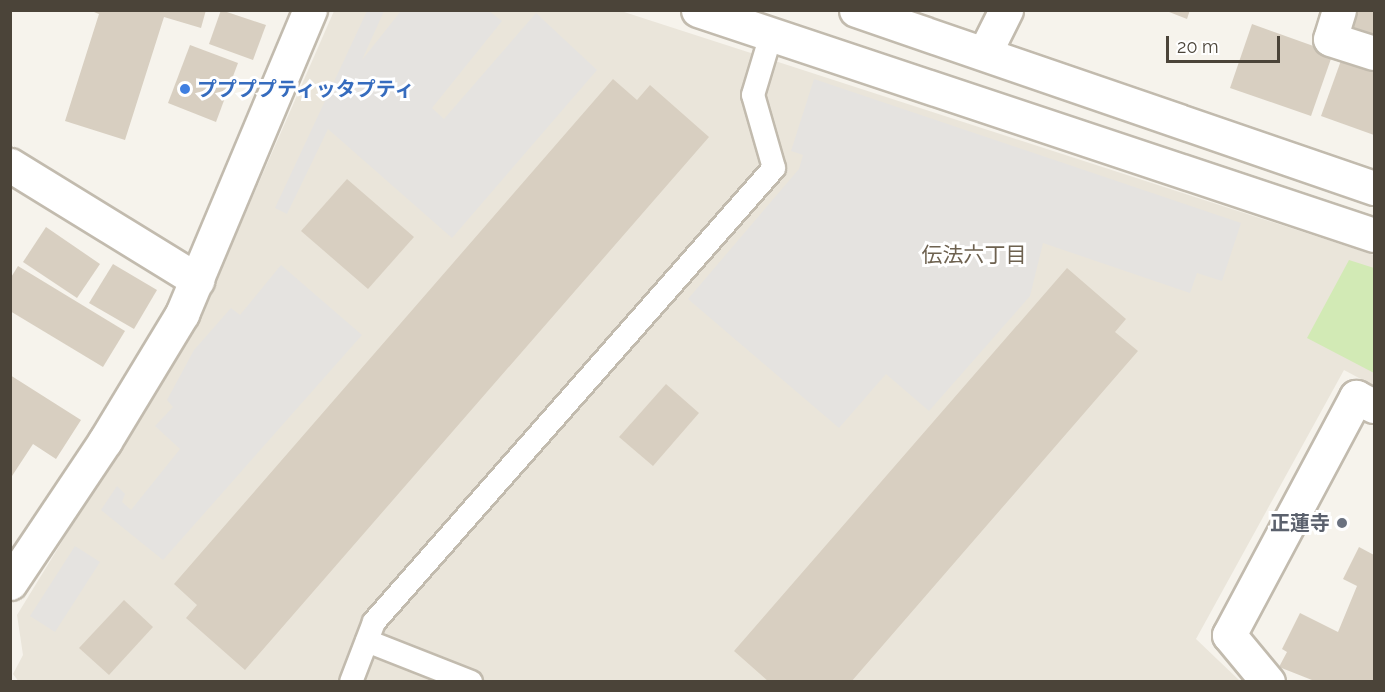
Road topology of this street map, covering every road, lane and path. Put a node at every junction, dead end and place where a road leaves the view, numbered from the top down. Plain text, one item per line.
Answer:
1 (310, 10) edge
2 (698, 10) edge
3 (856, 10) edge
4 (1006, 10) edge
5 (1339, 10) edge
6 (771, 35) junction
7 (984, 52) junction
8 (1374, 53) edge
9 (10, 165) edge
10 (1374, 189) edge
11 (1374, 235) edge
12 (196, 280) junction
13 (1374, 406) edge
14 (10, 584) edge
15 (367, 641) junction
16 (351, 681) edge
17 (471, 681) edge
18 (1268, 681) edge

1 - 12 street
2 - 6 street
3 - 7 street
4 - 7 street
5 - 8 street
6 - 11 street
6 - 15 lane
7 - 10 street
9 - 12 street
12 - 14 street
13 - 18 street
15 - 16 lane
15 - 17 lane

